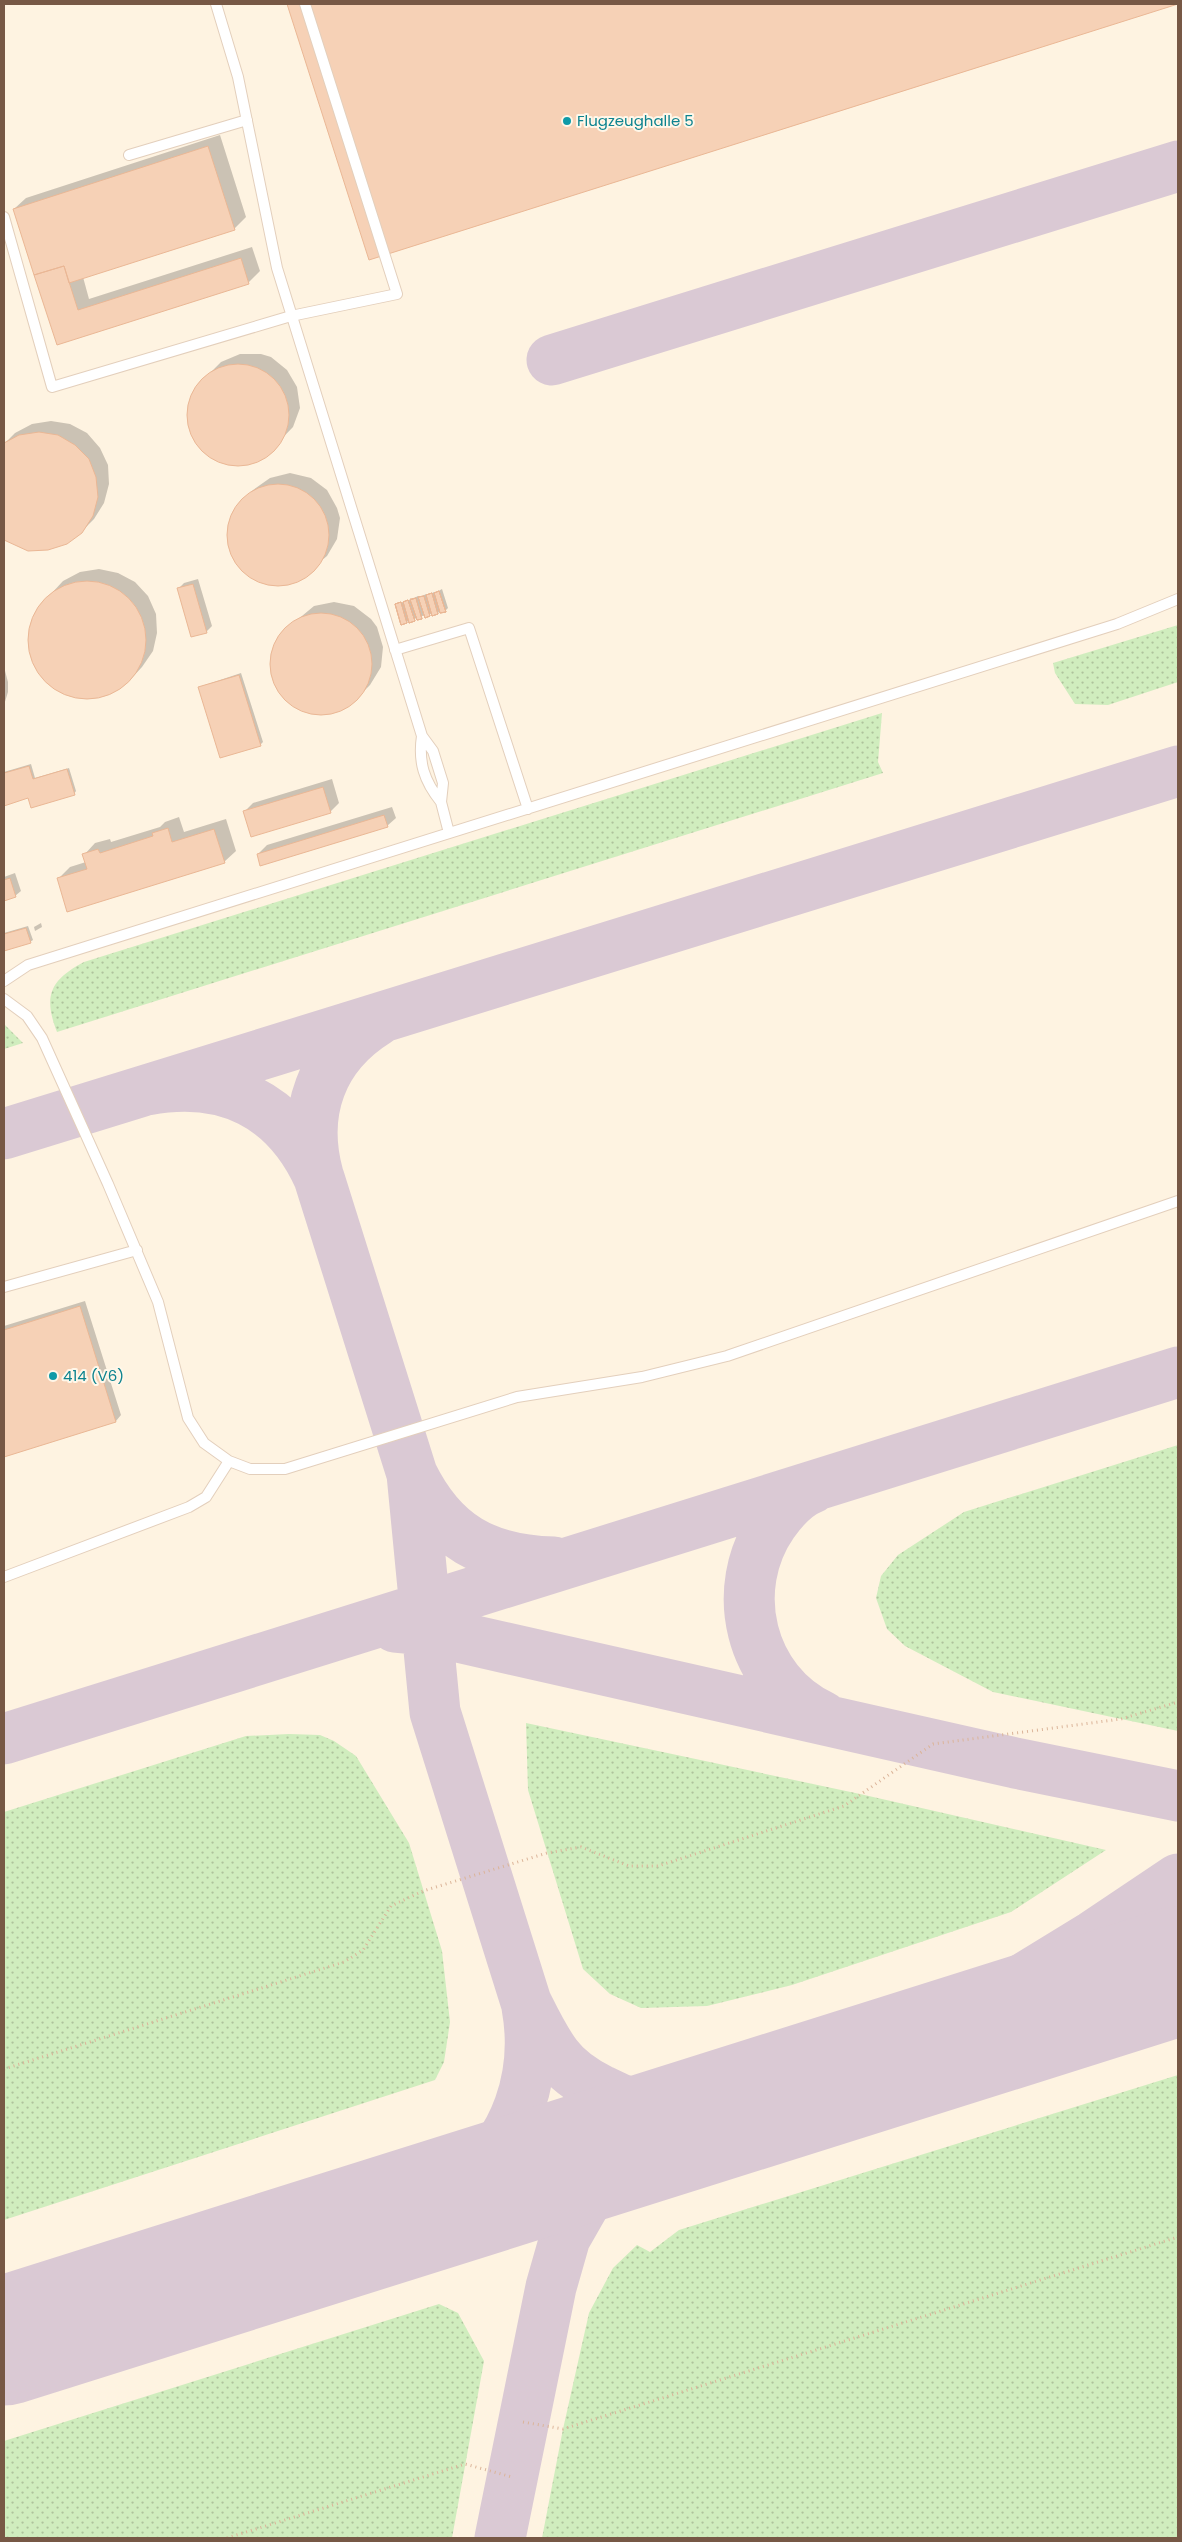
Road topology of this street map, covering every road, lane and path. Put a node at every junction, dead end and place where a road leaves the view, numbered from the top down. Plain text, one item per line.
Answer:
1 (216, 4) edge
2 (305, 4) edge
3 (247, 120) junction
4 (129, 154) dead end
5 (4, 217) edge
6 (291, 316) junction
7 (1178, 599) edge
8 (395, 650) junction
9 (422, 736) junction
10 (441, 802) junction
11 (528, 808) junction
12 (449, 833) junction
13 (4, 981) edge
14 (4, 999) edge
15 (1178, 1200) edge
16 (136, 1250) junction
17 (4, 1288) edge
18 (229, 1461) junction
19 (4, 1577) edge
20 (1178, 1702) edge
21 (4, 2069) edge
22 (1178, 2237) edge
23 (523, 2422) dead end
24 (512, 2477) dead end
25 (227, 2538) edge

1 - 3 lane
2 - 6 lane
3 - 4 lane
3 - 6 lane
5 - 6 lane
6 - 8 lane
7 - 11 lane
8 - 9 lane
8 - 11 lane
9 - 10 lane
9 - 10 lane
10 - 12 lane
11 - 12 lane
12 - 13 lane
14 - 16 lane
15 - 18 lane
16 - 17 lane
16 - 18 lane
18 - 19 lane
20 - 21 path
22 - 23 path
24 - 25 path

